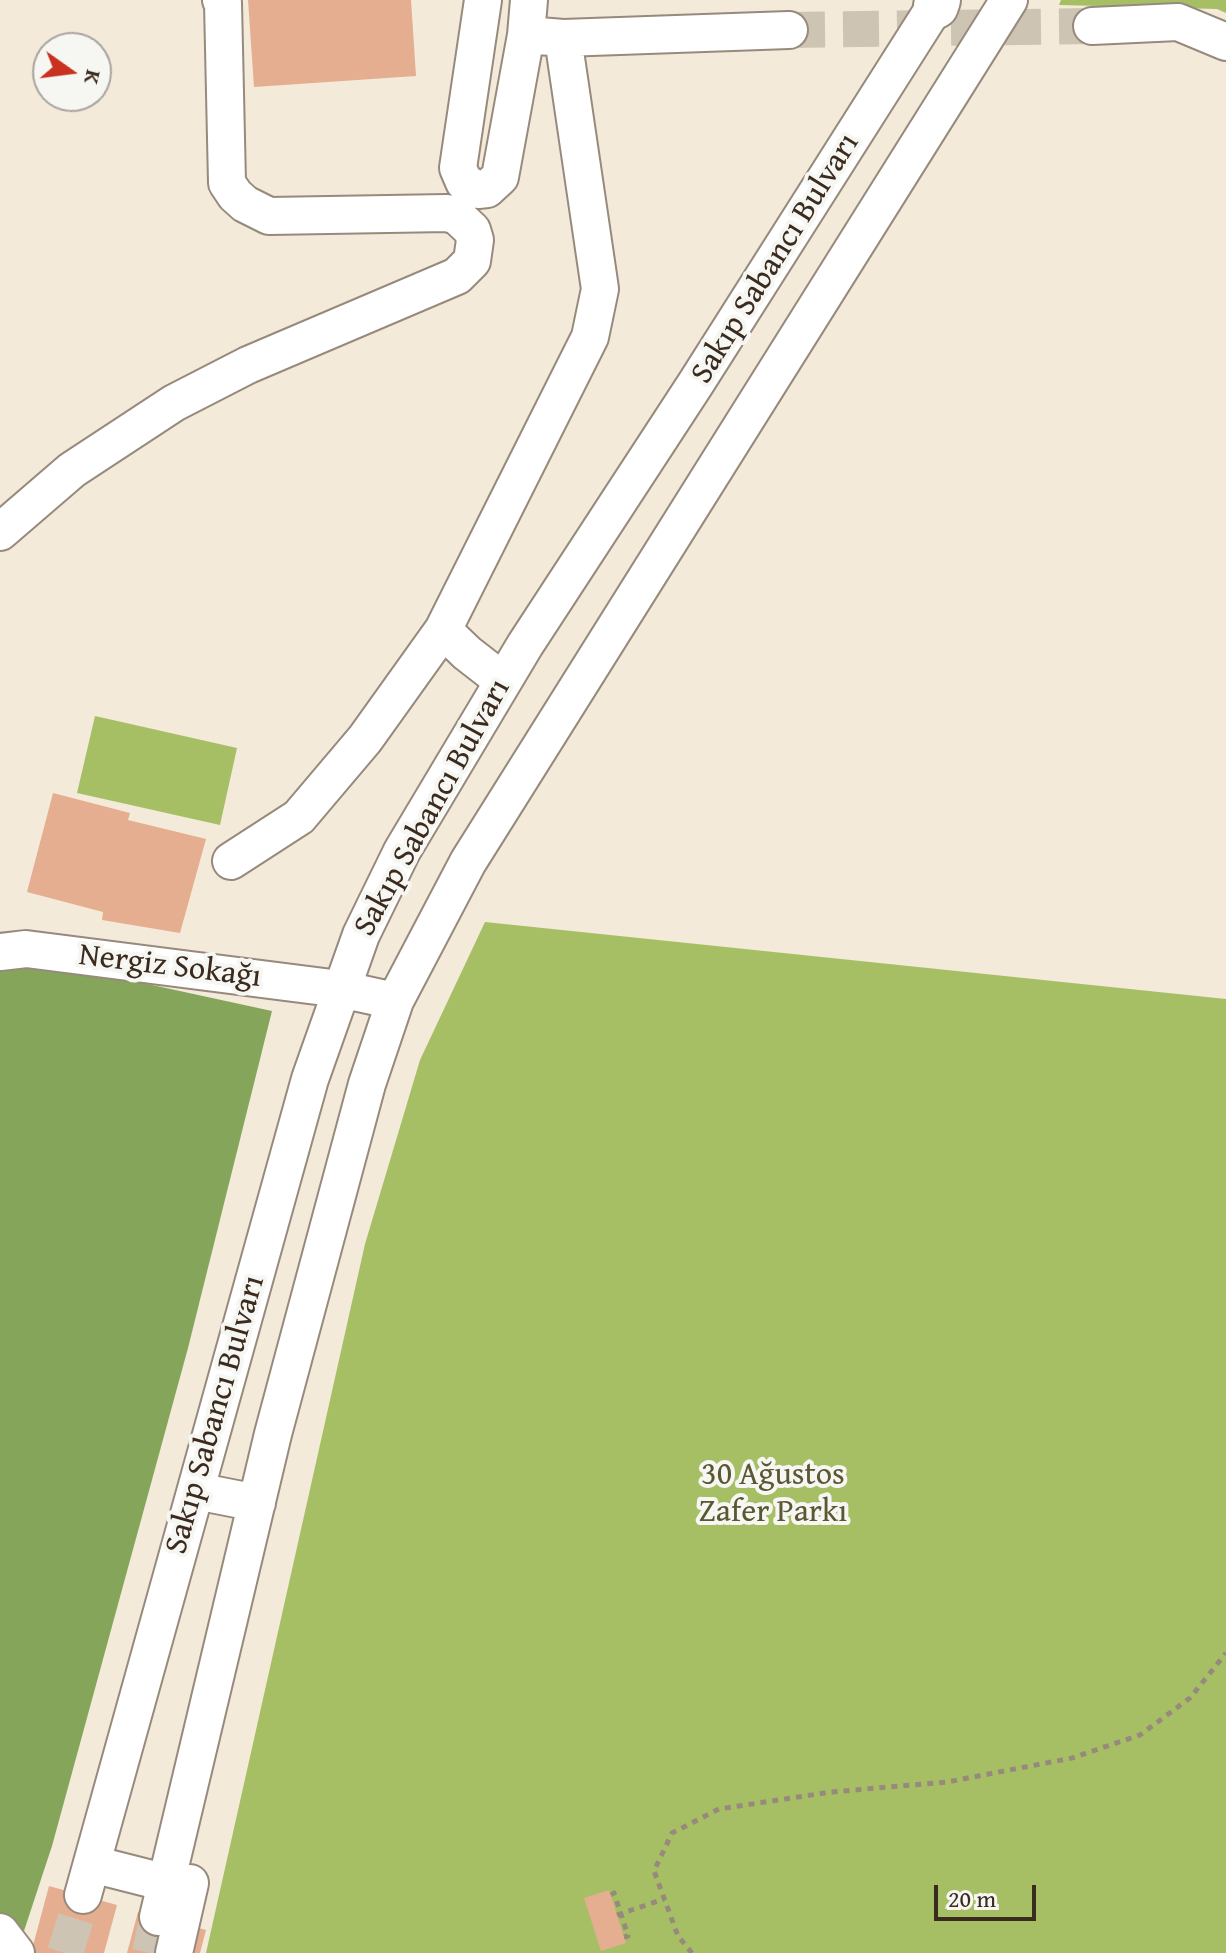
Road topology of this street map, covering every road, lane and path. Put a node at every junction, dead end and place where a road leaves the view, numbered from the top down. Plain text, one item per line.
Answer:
1 (221, 0) edge
2 (483, 0) edge
3 (1009, 0) edge
4 (938, 2) edge
5 (528, 17) edge
6 (1092, 26) tunnel mouth
7 (789, 30) tunnel mouth
8 (478, 36) junction
9 (563, 38) junction
10 (1226, 42) edge
11 (471, 206) junction
12 (0, 532) edge
13 (443, 630) junction
14 (503, 681) junction
15 (231, 861) dead end
16 (0, 952) edge
17 (340, 989) junction
18 (395, 1001) junction
19 (273, 1434) junction
20 (196, 1491) junction
21 (257, 1503) junction
22 (1226, 1653) edge
23 (167, 1883) junction
24 (611, 1895) dead end
25 (664, 1899) junction
26 (619, 1914) junction
27 (171, 1931) edge
28 (0, 1932) edge
29 (624, 1937) dead end
30 (16, 1953) edge
31 (692, 1953) edge

1 - 11 street
2 - 8 street
3 - 18 street, Sakıp Sabancı Bulvarı
4 - 14 street, Sakıp Sabancı Bulvarı
5 - 8 street
5 - 9 street
5 - 11 street
6 - 10 street
7 - 9 street
8 - 11 street
9 - 13 street
11 - 12 street
13 - 14 street
13 - 15 street
14 - 17 street, Sakıp Sabancı Bulvarı
16 - 17 street, Nergiz Sokağı
17 - 18 street, Nergiz Sokağı
17 - 20 street, Sakıp Sabancı Bulvarı
18 - 19 street, Sakıp Sabancı Bulvarı
19 - 21 street, Sakıp Sabancı Bulvarı
19 - 27 street, Sakıp Sabancı Bulvarı
20 - 21 street
20 - 23 street, Sakıp Sabancı Bulvarı
21 - 23 street, Sakıp Sabancı Bulvarı
22 - 25 path
23 - 27 street, Sakıp Sabancı Bulvarı
24 - 26 path
25 - 26 path
25 - 31 path
26 - 29 path
28 - 30 street

